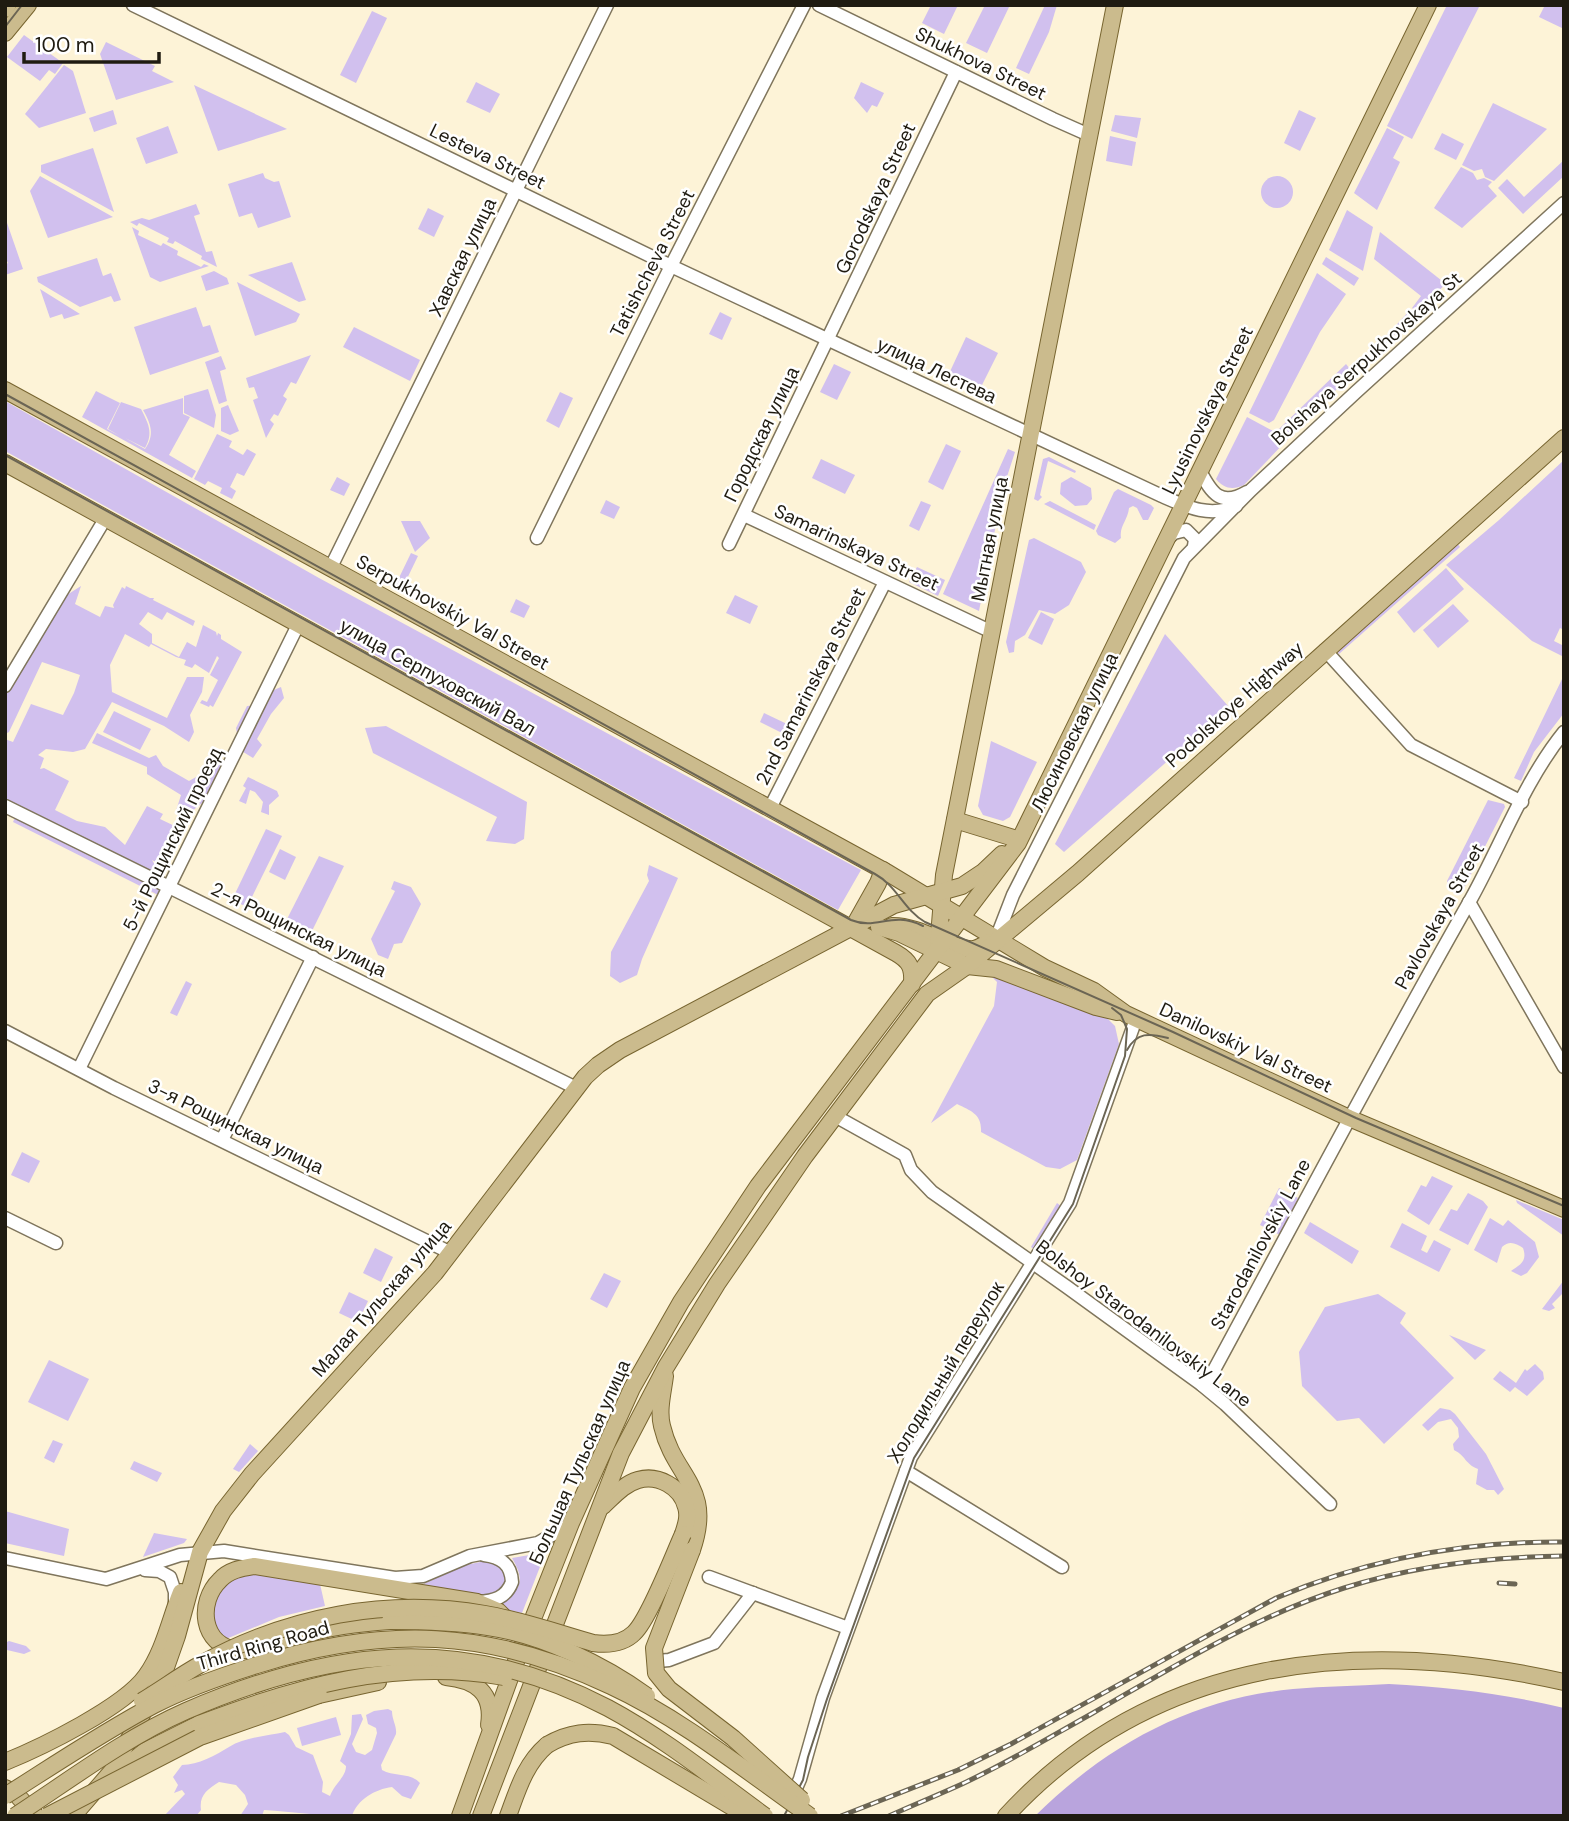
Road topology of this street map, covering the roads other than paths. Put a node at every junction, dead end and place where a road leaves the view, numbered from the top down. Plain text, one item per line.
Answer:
1 (28, 5) edge
2 (133, 5) edge
3 (607, 5) edge
4 (804, 5) edge
5 (819, 5) edge
6 (1115, 5) edge
7 (1428, 5) edge
8 (5, 33) edge
9 (956, 72) junction
10 (1089, 135) junction
11 (515, 191) junction
12 (1564, 203) edge
13 (671, 265) junction
14 (828, 340) junction
15 (5, 390) edge
16 (1030, 434) junction
17 (1564, 439) edge
18 (5, 463) edge
19 (1200, 471) junction
20 (1251, 490) junction
21 (1184, 505) junction
22 (1236, 506) junction
23 (744, 515) junction
24 (105, 519) junction
25 (537, 538) dead end
26 (1167, 540) junction
27 (729, 544) dead end
28 (1194, 546) junction
29 (330, 569) junction
30 (885, 582) junction
31 (298, 625) junction
32 (992, 632) junction
33 (1325, 650) junction
34 (5, 686) edge
35 (1564, 732) edge
36 (1522, 802) junction
37 (5, 806) edge
38 (769, 808) junction
39 (955, 820) junction
40 (1021, 836) junction
41 (883, 870) junction
42 (170, 886) junction
43 (925, 896) junction
44 (942, 899) junction
45 (1469, 902) junction
46 (962, 918) junction
47 (851, 928) junction
48 (996, 939) junction
49 (941, 943) junction
50 (313, 957) junction
51 (967, 966) junction
52 (912, 984) junction
53 (927, 994) junction
54 (1131, 1017) junction
55 (5, 1031) edge
56 (1564, 1067) edge
57 (79, 1069) junction
58 (576, 1088) junction
59 (835, 1116) junction
60 (1349, 1118) junction
61 (222, 1140) junction
62 (1564, 1209) edge
63 (5, 1218) edge
64 (56, 1243) dead end
65 (451, 1253) junction
66 (1034, 1263) junction
67 (666, 1367) junction
68 (1202, 1385) junction
69 (906, 1471) junction
70 (683, 1487) junction
71 (1330, 1504) dead end
72 (599, 1510) junction
73 (571, 1524) junction
74 (200, 1552) junction
75 (470, 1556) junction
76 (5, 1558) edge
77 (1062, 1567) dead end
78 (138, 1569) junction
79 (709, 1577) dead end
80 (753, 1593) junction
81 (477, 1602) junction
82 (174, 1608) junction
83 (848, 1628) junction
84 (658, 1661) dead end
85 (515, 1664) junction
86 (1564, 1682) edge
87 (569, 1690) junction
88 (1564, 1692) edge
89 (65, 1733) junction
90 (486, 1744) junction
91 (709, 1745) junction
92 (5, 1762) edge
93 (112, 1771) junction
94 (29, 1781) junction
95 (5, 1788) edge
96 (793, 1795) dead end
97 (5, 1796) edge
98 (88, 1800) junction
99 (15, 1816) edge
100 (36, 1816) edge
101 (47, 1816) edge
102 (74, 1816) edge
103 (460, 1816) edge
104 (481, 1816) edge
105 (508, 1816) edge
106 (747, 1816) edge
107 (765, 1816) edge
108 (810, 1816) edge
109 (819, 1816) edge
110 (1006, 1816) edge
111 (1018, 1816) edge

1 - 8 main road
2 - 11 street, Lesteva Street
3 - 11 street, Хавская улица
4 - 13 street, Tatishcheva Street
5 - 9 street, Shukhova Street
6 - 10 main road, Мытная улица
7 - 19 main road, Lyusinovskaya Street
9 - 10 street, Shukhova Street
9 - 14 street, Gorodskaya Street
10 - 16 main road, Мытная улица
11 - 13 street, Lesteva Street
11 - 29 street, Хавская улица
12 - 20 street, Bolshaya Serpukhovskaya St
13 - 14 street, Lesteva Street
13 - 25 street, Tatishcheva Street
14 - 16 street, улица Лестева
14 - 23 street, Городская улица
15 - 29 main road, Serpukhovskiy Val Street
16 - 21 street
16 - 32 main road, Мытная улица
17 - 33 main road, Podolskoye Highway
18 - 24 main road, улица Серпуховский Вал
19 - 20 street
19 - 21 main road, Lyusinovskaya Street
20 - 22 street, Bolshaya Serpukhovskaya St
21 - 22 street
21 - 26 main road, Lyusinovskaya Street
22 - 28 street, Люсиновская улица
23 - 27 street, Городская улица
23 - 30 street, Samarinskaya Street
24 - 31 main road, улица Серпуховский Вал
24 - 34 street
26 - 28 street
26 - 40 main road, Lyusinovskaya Street
28 - 48 street, Люсиновская улица
29 - 38 main road, Serpukhovskiy Val Street
30 - 32 street, Samarinskaya Street
30 - 38 street, 2nd Samarinskaya Street
31 - 42 street, 5-й Рощинский проезд
31 - 47 main road, улица Серпуховский Вал
32 - 39 main road, Мытная улица
33 - 36 street
33 - 48 main road, Podolskoye Highway
35 - 36 street, Pavlovskaya Street
36 - 45 street, Pavlovskaya Street
37 - 42 street, 2-я Рощинская улица
38 - 41 main road, Serpukhovskiy Val Street
39 - 40 main road
39 - 44 main road, Мытная улица
40 - 44 main road, Малая Тульская улица
40 - 46 main road, Большая Тульская улица
41 - 43 main road, Serpukhovskiy Val Street
41 - 47 main road
42 - 50 street, 2-я Рощинская улица
42 - 57 street, 5-й Рощинский проезд
43 - 44 main road, Малая Тульская улица
43 - 47 main road, Малая Тульская улица
44 - 46 main road
44 - 49 main road, Мытная улица
45 - 56 street
45 - 60 street, Pavlovskaya Street
46 - 48 main road
46 - 49 main road, Большая Тульская улица
47 - 49 main road
47 - 52 main road, улица Серпуховский Вал
47 - 58 main road, Малая Тульская улица
48 - 49 main road
48 - 51 main road, Podolskoye Highway
48 - 54 main road
49 - 51 main road
49 - 52 main road, Большая Тульская улица
49 - 53 main road, Мытная улица
50 - 58 street, 2-я Рощинская улица
50 - 61 street
51 - 53 main road, Podolskoye Highway
51 - 54 main road
52 - 73 main road, Большая Тульская улица
53 - 59 main road, Большая Тульская улица
54 - 60 main road, Danilovskiy Val Street
54 - 66 street, Холодильный переулок
55 - 57 street, 3-я Рощинская улица
57 - 61 street, 3-я Рощинская улица
58 - 65 main road, Малая Тульская улица
59 - 66 street, Bolshoy Starodanilovskiy Lane
59 - 67 main road, Большая Тульская улица
60 - 62 main road, Danilovskiy Val Street
60 - 68 street, Starodanilovskiy Lane
61 - 65 street, 3-я Рощинская улица
63 - 64 street
65 - 74 main road, Малая Тульская улица
66 - 68 street, Bolshoy Starodanilovskiy Lane
66 - 69 street, Холодильный переулок
67 - 70 main road
67 - 72 main road, Большая Тульская улица
68 - 71 street, Bolshoy Starodanilovskiy Lane
69 - 77 street
69 - 83 street, Холодильный переулок
70 - 72 main road
70 - 94 main road, bridge
70 - 109 main road, bridge
72 - 104 main road, Большая Тульская улица
73 - 75 street
73 - 85 main road, Большая Тульская улица
74 - 75 street
74 - 78 street
74 - 82 main road
74 - 93 main road, Малая Тульская улица
75 - 81 street
76 - 78 street
78 - 82 street
79 - 80 street
80 - 83 street
80 - 84 street
81 - 85 main road
81 - 91 main road, bridge
82 - 89 main road
83 - 96 street, Холодильный переулок
85 - 90 main road, Большая Тульская улица
86 - 110 main road
87 - 98 main road, bridge
87 - 99 main road, Third Ring Road, bridge
87 - 107 main road, Third Ring Road, bridge
88 - 111 main road
89 - 92 main road
89 - 93 main road
90 - 101 main road, bridge
90 - 103 main road, Большая Тульская улица
91 - 94 main road, Third Ring Road, bridge
91 - 108 main road, Third Ring Road, bridge
93 - 98 main road, Малая Тульская улица
94 - 97 main road, Third Ring Road, bridge
95 - 100 main road
98 - 102 main road, Малая Тульская улица
105 - 106 main road, bridge

